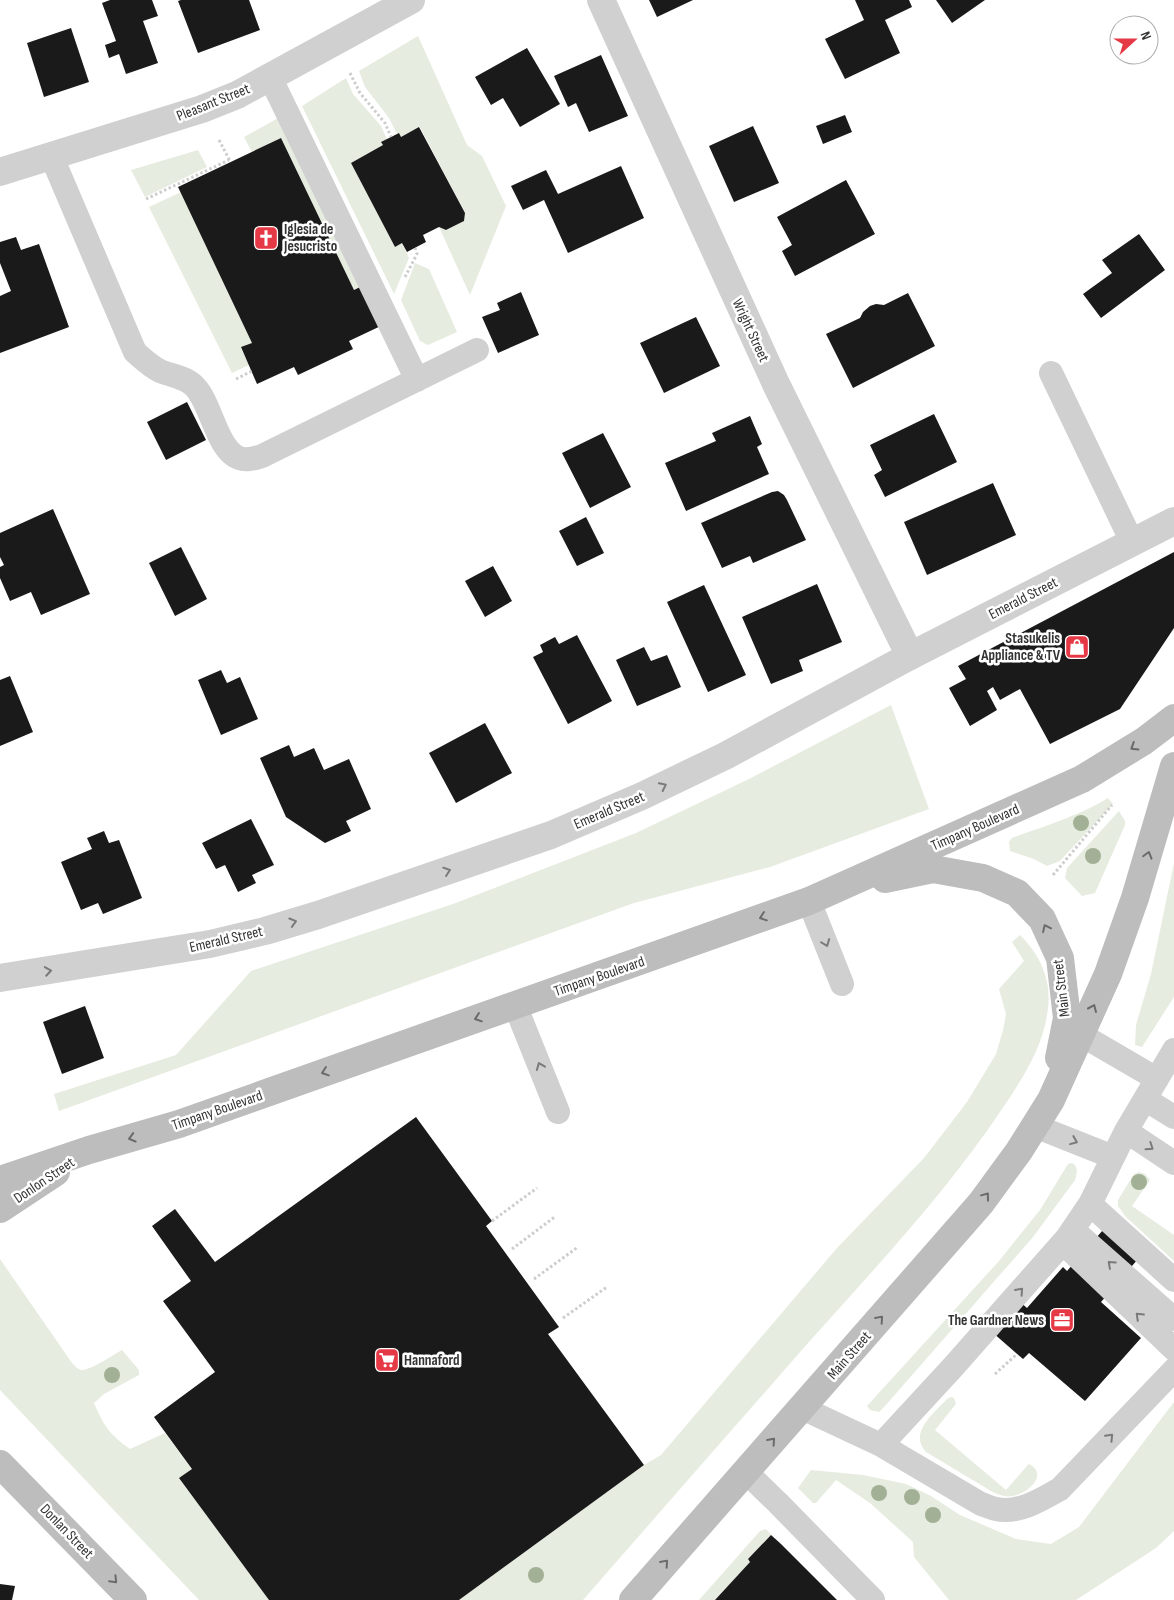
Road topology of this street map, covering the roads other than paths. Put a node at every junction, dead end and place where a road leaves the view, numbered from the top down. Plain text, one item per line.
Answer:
1 (411, 0) edge
2 (601, 0) edge
3 (270, 77) junction
4 (51, 155) junction
5 (0, 172) edge
6 (477, 350) dead end
7 (1051, 373) dead end
8 (417, 380) junction
9 (1174, 521) edge
10 (1132, 542) junction
11 (910, 656) junction
12 (1174, 718) edge
13 (1174, 766) edge
14 (809, 901) junction
15 (0, 978) edge
16 (842, 984) dead end
17 (515, 1005) junction
18 (1073, 1030) junction
19 (1174, 1050) edge
20 (1157, 1078) junction
21 (1145, 1099) junction
22 (558, 1112) dead end
23 (1174, 1117) edge
24 (1035, 1126) junction
25 (1126, 1131) junction
26 (88, 1150) junction
27 (1113, 1157) junction
28 (1174, 1163) edge
29 (0, 1180) edge
30 (1090, 1204) junction
31 (0, 1209) edge
32 (1068, 1236) junction
33 (1174, 1280) edge
34 (1174, 1319) edge
35 (1174, 1349) edge
36 (1174, 1370) edge
37 (802, 1408) junction
38 (881, 1445) junction
39 (2, 1463) edge
40 (745, 1471) junction
41 (133, 1600) edge
42 (633, 1600) edge
43 (873, 1600) edge

1 - 3 street, Pleasant Street
2 - 11 street, Wright Street
3 - 4 street, Pleasant Street
3 - 8 lane
4 - 5 street, Pleasant Street
4 - 8 lane
6 - 8 lane
7 - 10 lane
9 - 10 street, Emerald Street
10 - 11 street, Emerald Street
15 -> 11 street, Emerald Street
12 -> 14 main road, Timpany Boulevard
18 -> 13 main road, Main Street
14 -> 16 lane
14 -> 17 main road, Timpany Boulevard
18 -> 14 main road, Main Street
22 -> 17 lane
17 -> 26 main road, Timpany Boulevard
18 - 20 lane
18 - 24 main road, Main Street
19 - 20 lane
20 - 21 lane
21 - 23 lane
21 - 25 lane
24 -> 27 lane
37 -> 24 main road, Main Street
25 - 27 lane
25 -> 28 lane
26 - 29 main road, Timpany Boulevard
26 - 31 main road, Donlon Street
27 - 30 lane
30 - 32 lane
30 - 33 lane
34 -> 32 lane
35 -> 32 lane
38 -> 32 lane
38 -> 36 lane
37 - 38 lane
40 -> 37 main road, Main Street
39 -> 41 main road, Donlan Street
42 -> 40 main road, Main Street
40 - 43 lane

